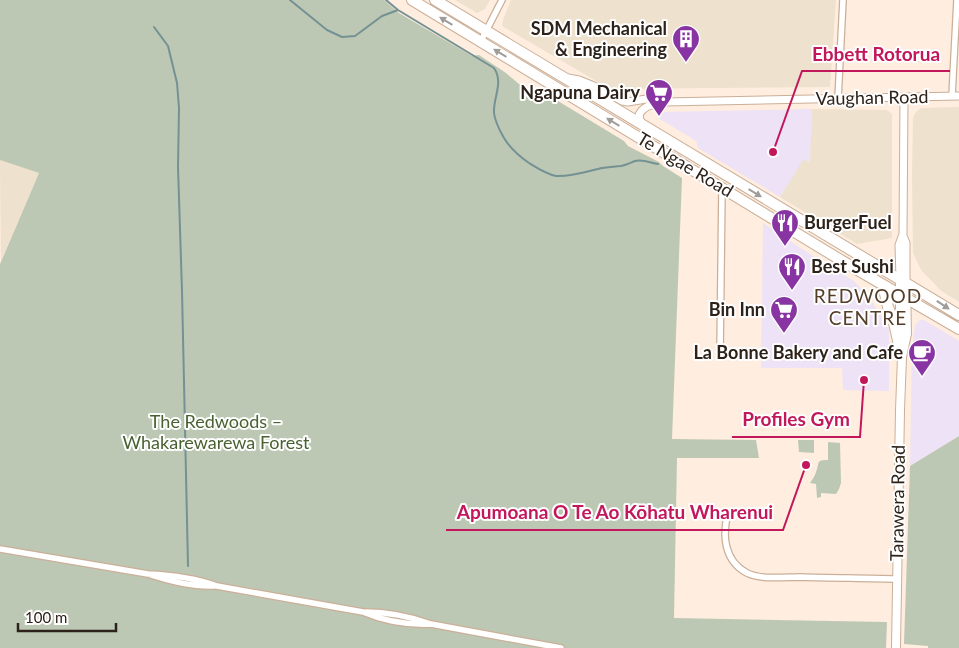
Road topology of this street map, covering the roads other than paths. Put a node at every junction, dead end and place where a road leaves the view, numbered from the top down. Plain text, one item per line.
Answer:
1 (412, 0) edge
2 (435, 0) edge
3 (502, 0) edge
4 (843, 0) edge
5 (957, 0) edge
6 (487, 31) junction
7 (481, 41) junction
8 (563, 77) junction
9 (956, 96) edge
10 (904, 98) junction
11 (838, 99) junction
12 (665, 102) junction
13 (641, 124) junction
14 (722, 188) junction
15 (903, 280) junction
16 (884, 285) junction
17 (903, 297) junction
18 (959, 315) edge
19 (959, 329) edge
20 (899, 345) junction
21 (720, 353) dead end
22 (902, 357) junction
23 (728, 512) dead end
24 (0, 549) edge
25 (897, 579) junction
26 (561, 648) edge
27 (896, 648) edge

7 -> 1 highway, Te Ngae Road
2 - 6 highway, Te Ngae Road
3 - 6 street
4 - 11 street
5 - 9 street
6 - 7 street
6 - 8 highway, Te Ngae Road
14 -> 7 highway, Te Ngae Road
8 - 12 street, Vaughan Road
8 - 13 highway, Te Ngae Road
9 - 10 street, Vaughan Road
10 - 11 street, Vaughan Road
10 - 15 street
11 - 12 street, Vaughan Road
12 - 13 street, Vaughan Road
13 -> 15 highway, Te Ngae Road
14 - 16 highway, Te Ngae Road
14 - 21 street
15 - 17 main road
15 -> 18 highway, Te Ngae Road
16 - 17 highway, Te Ngae Road
16 - 20 highway
17 - 19 highway, Te Ngae Road
17 - 20 main road, Tarawera Road
17 - 22 main road, Tarawera Road
20 - 22 main road, Tarawera Road
22 - 25 main road, Tarawera Road
23 - 25 street
24 - 26 street
25 - 27 main road, Tarawera Road

